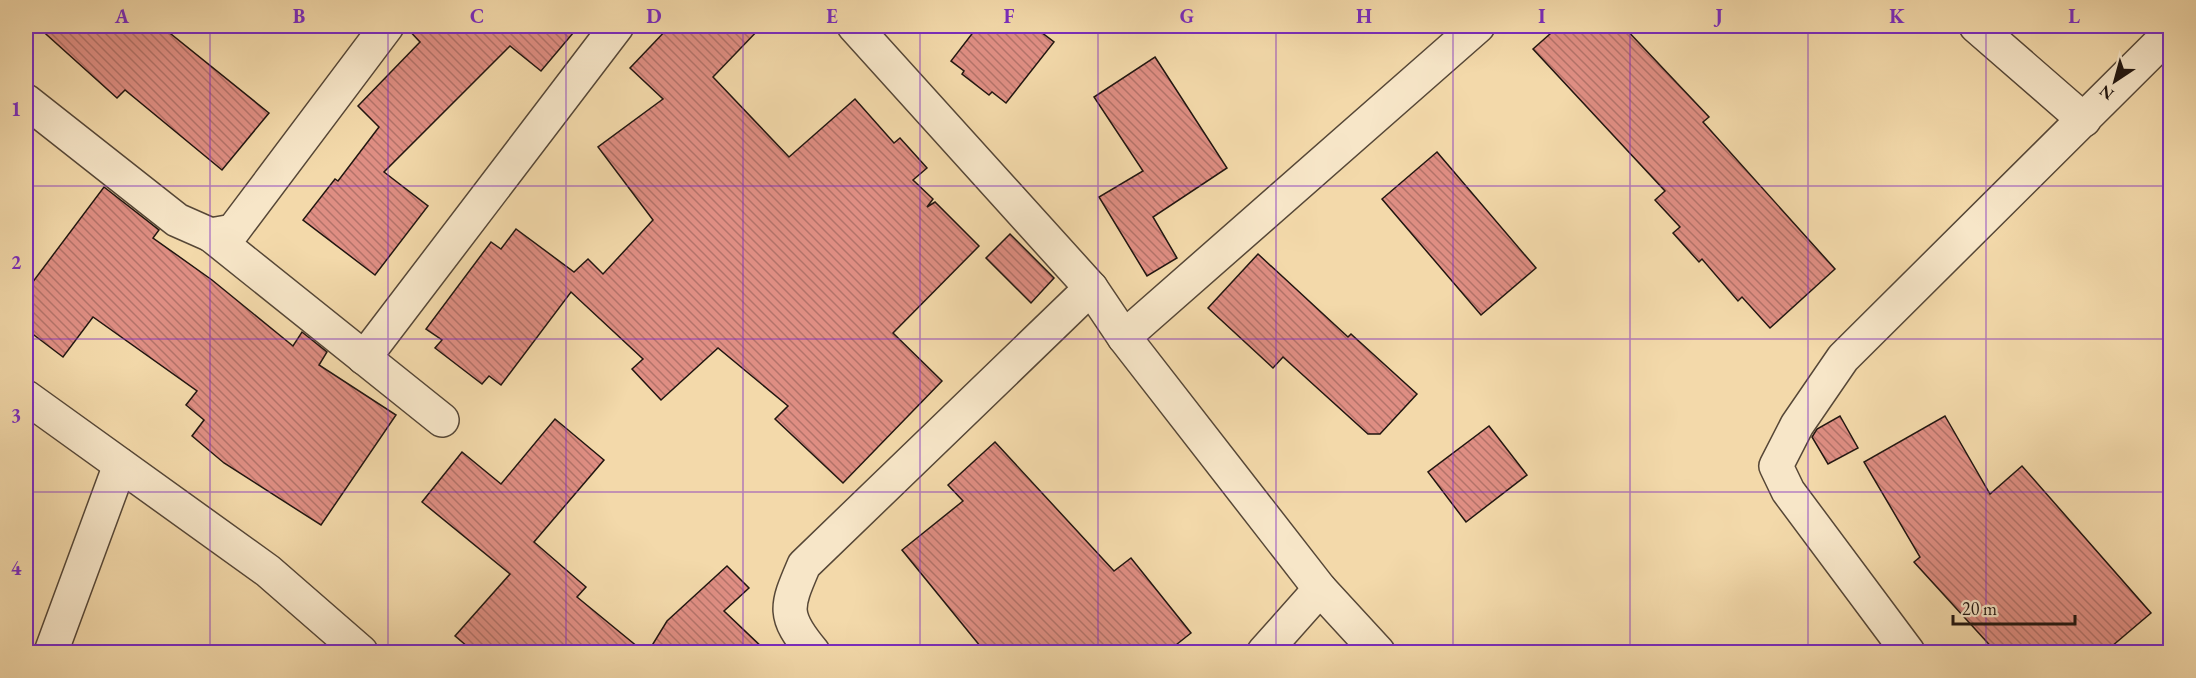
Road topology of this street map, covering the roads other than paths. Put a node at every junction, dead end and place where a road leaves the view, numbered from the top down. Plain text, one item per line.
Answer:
1 (387, 26) edge
2 (617, 26) edge
3 (854, 26) edge
4 (1478, 26) edge
5 (1976, 26) edge
6 (2170, 33) edge
7 (26, 101) edge
8 (2084, 120) junction
9 (211, 236) junction
10 (1091, 288) junction
11 (1124, 337) junction
12 (364, 358) junction
13 (26, 397) edge
14 (442, 420) dead end
15 (120, 465) junction
16 (1320, 589) junction
17 (51, 652) edge
18 (361, 652) edge
19 (813, 652) edge
20 (1264, 652) edge
21 (1378, 652) edge
22 (1908, 652) edge

1 - 9 street
2 - 12 street
3 - 10 street
4 - 11 street
5 - 8 street
6 - 8 street
7 - 9 street
8 - 22 street
9 - 12 street
10 - 11 street
10 - 19 street
11 - 16 street
12 - 14 street
13 - 15 street
15 - 17 street
15 - 18 street
16 - 20 street
16 - 21 street

